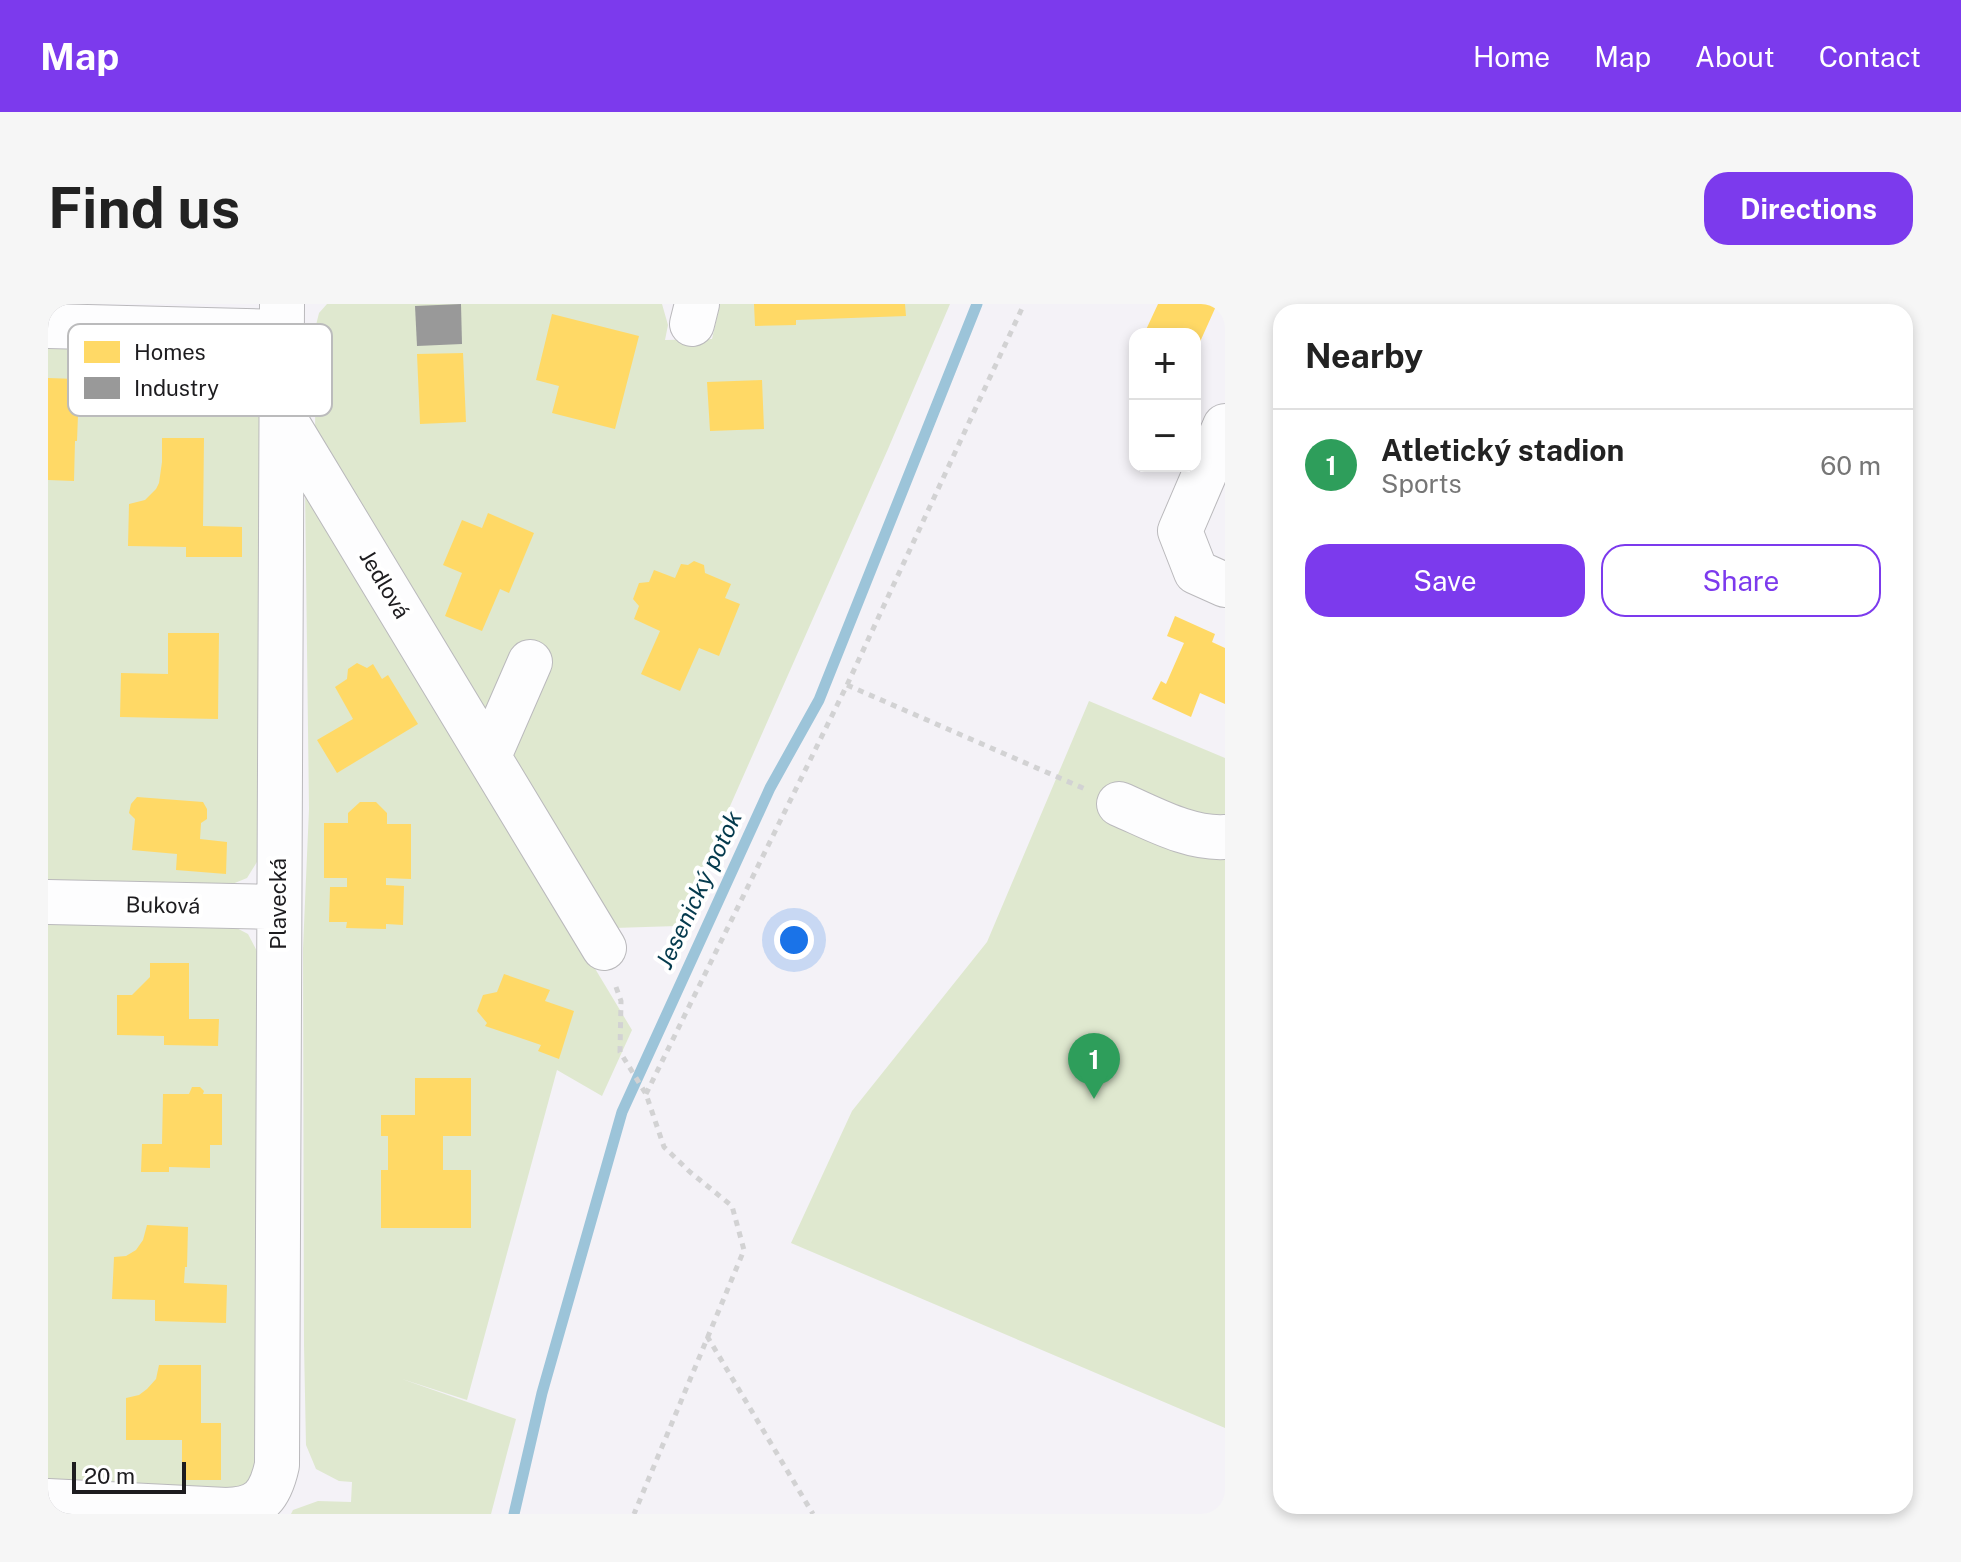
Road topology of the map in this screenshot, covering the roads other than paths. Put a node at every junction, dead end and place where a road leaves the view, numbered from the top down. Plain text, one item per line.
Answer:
1 (282, 318) edge
2 (106, 324) edge
3 (68, 325) edge
4 (48, 326) edge
5 (281, 416) edge
6 (283, 416) edge
7 (1225, 426) edge
8 (1225, 585) edge
9 (530, 662) dead end
10 (489, 756) junction
11 (1119, 804) road end
12 (1225, 837) edge
13 (48, 902) edge
14 (278, 907) junction
15 (604, 948) road end
16 (48, 1501) edge

1 - 2 street
3 - 4 street
5 - 14 street, Plavecká
6 - 10 street, Jedlová
7 - 8 street
9 - 10 street
10 - 15 street, Jedlová
11 - 12 street
13 - 14 street, Buková
14 - 16 street, Plavecká

